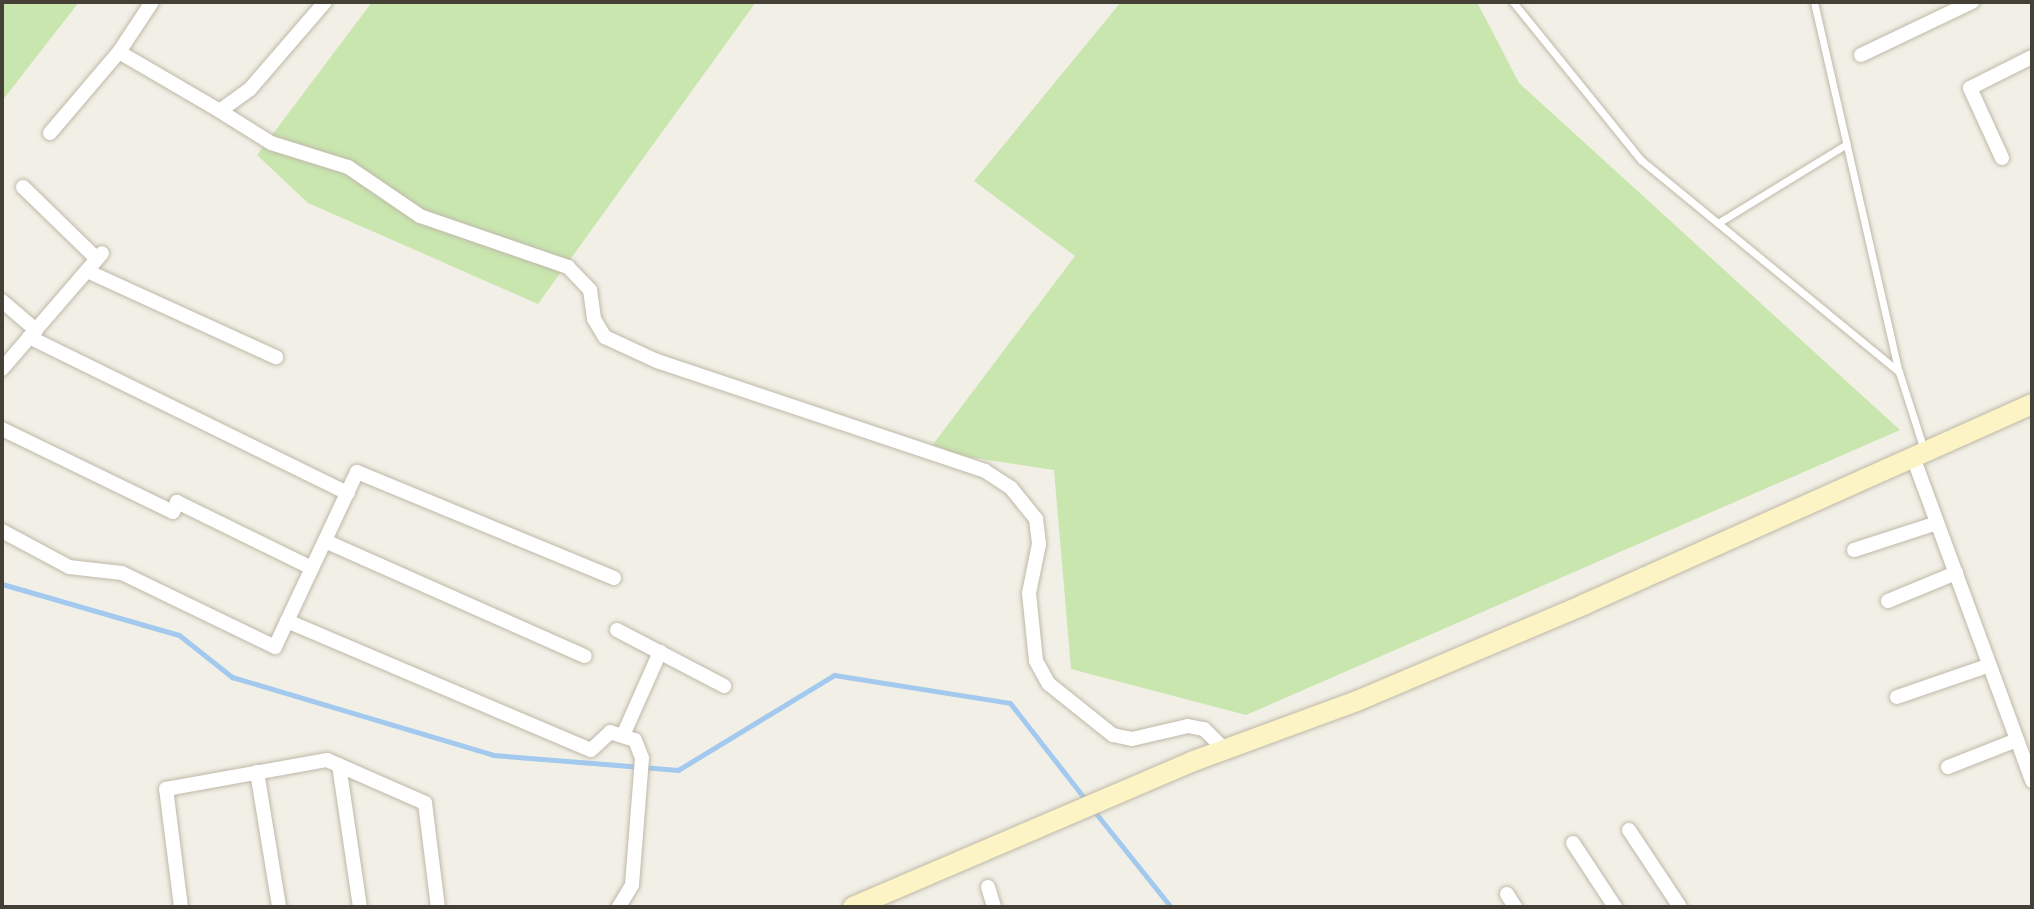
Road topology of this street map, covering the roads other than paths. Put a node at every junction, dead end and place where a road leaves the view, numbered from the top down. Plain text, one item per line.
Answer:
1 (152, 2) edge
2 (325, 2) edge
3 (1513, 2) edge
4 (1814, 2) edge
5 (1972, 2) edge
6 (119, 52) junction
7 (1861, 55) dead end
8 (2032, 57) edge
9 (220, 111) junction
10 (50, 133) dead end
11 (1847, 144) junction
12 (2002, 158) dead end
13 (23, 187) dead end
14 (1718, 223) junction
15 (96, 261) junction
16 (2, 301) edge
17 (33, 334) junction
18 (276, 357) dead end
19 (2, 369) edge
20 (1899, 372) junction
21 (2032, 404) edge
22 (2, 429) edge
23 (1918, 455) junction
24 (348, 493) junction
25 (1937, 523) junction
26 (2, 531) edge
27 (325, 541) junction
28 (1854, 550) dead end
29 (312, 568) junction
30 (1956, 573) junction
31 (614, 578) dead end
32 (1888, 601) dead end
33 (287, 621) junction
34 (617, 630) dead end
35 (660, 652) junction
36 (585, 656) dead end
37 (1990, 665) junction
38 (724, 686) dead end
39 (1897, 697) dead end
40 (624, 733) junction
41 (2017, 740) junction
42 (1225, 750) junction
43 (339, 765) junction
44 (1948, 767) dead end
45 (257, 772) junction
46 (2032, 781) edge
47 (1629, 830) dead end
48 (1573, 843) dead end
49 (988, 887) dead end
50 (181, 907) edge
51 (279, 907) edge
52 (360, 907) edge
53 (438, 907) edge
54 (619, 907) edge
55 (853, 907) edge
56 (994, 907) edge
57 (1615, 907) edge
58 (1680, 907) edge

1 - 6 street
2 - 9 street
3 - 14 lane
4 - 11 lane
5 - 7 street
6 - 9 street
6 - 10 street
8 - 12 street
9 - 42 street
11 - 14 lane
11 - 20 lane
13 - 15 street
14 - 20 lane
15 - 17 street
15 - 18 street
16 - 17 street
17 - 19 street
17 - 24 street
20 - 23 lane
21 - 23 street
22 - 29 street
23 - 25 street
23 - 42 street
24 - 27 street
24 - 31 street
25 - 28 street
25 - 30 street
26 - 33 street
27 - 29 street
27 - 36 street
29 - 33 street
30 - 32 street
30 - 37 street
33 - 40 street
34 - 35 street
35 - 38 street
35 - 40 street
37 - 39 street
37 - 41 street
40 - 54 street
41 - 44 street
41 - 46 street
42 - 55 street
43 - 45 street
43 - 52 street
43 - 53 street
45 - 50 street
45 - 51 street
47 - 58 street
48 - 57 street
49 - 56 street

